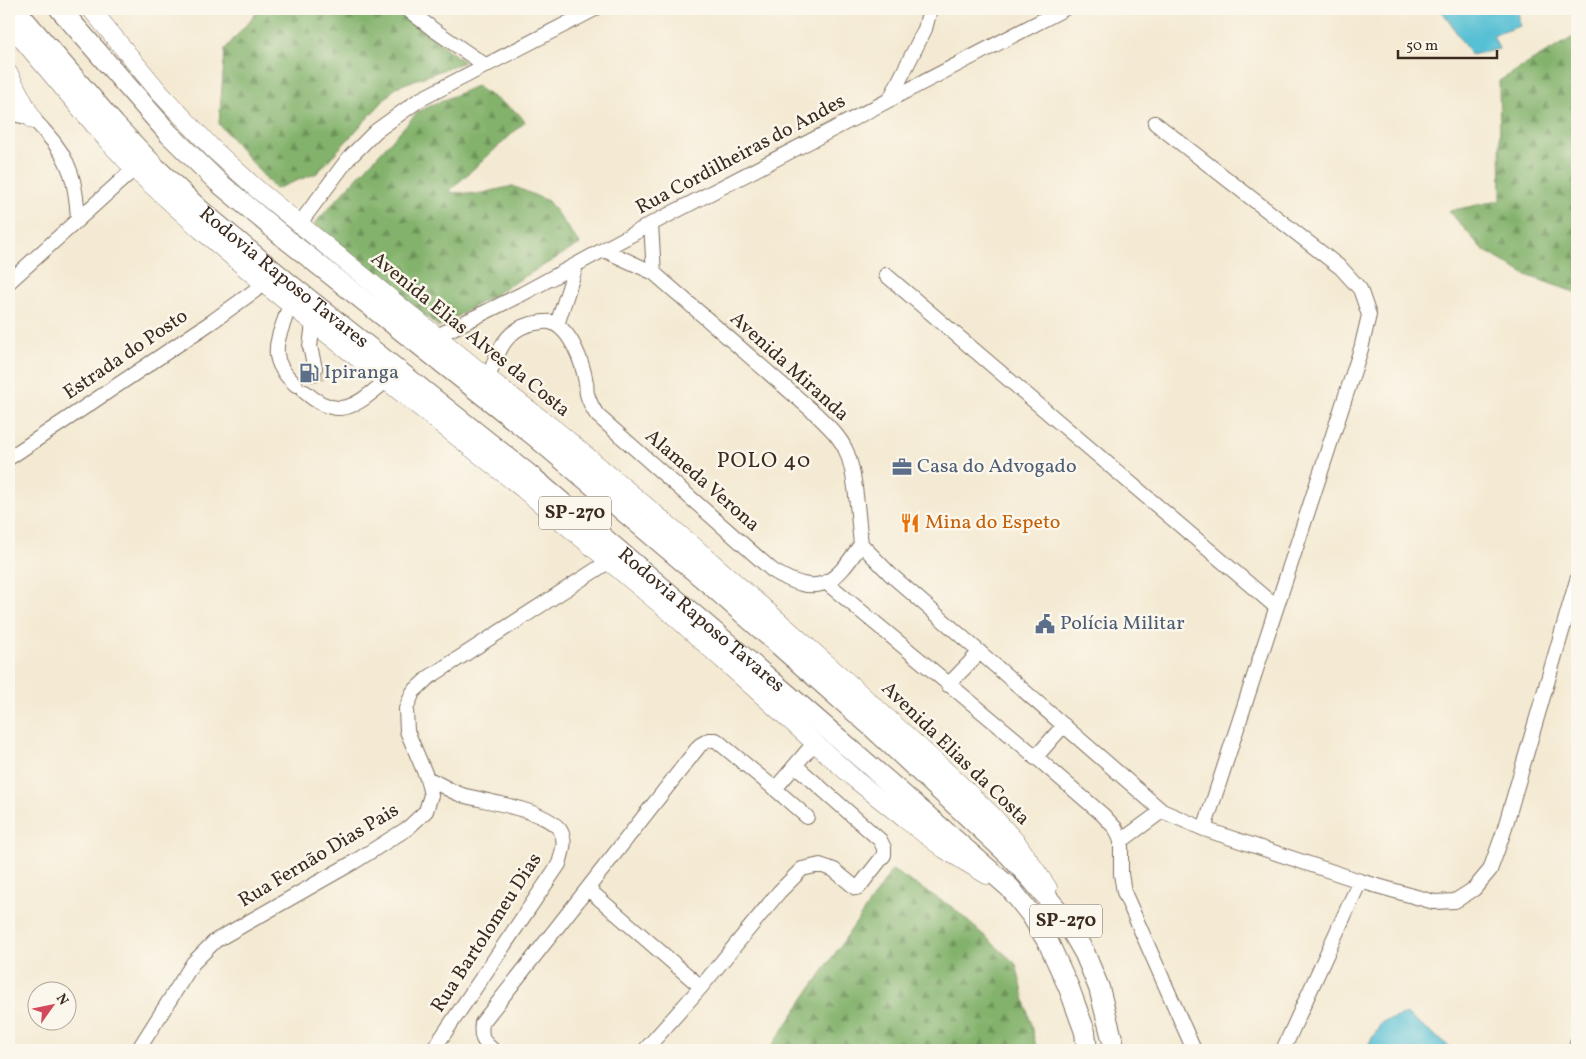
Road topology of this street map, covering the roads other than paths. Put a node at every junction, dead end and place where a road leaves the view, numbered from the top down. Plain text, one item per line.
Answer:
1 (15, 9) edge
2 (60, 9) edge
3 (91, 9) edge
4 (407, 9) edge
5 (595, 9) edge
6 (930, 9) edge
7 (1064, 9) edge
8 (9, 24) edge
9 (485, 65) junction
10 (9, 74) edge
11 (890, 99) junction
12 (9, 113) edge
13 (33, 120) junction
14 (1155, 123) dead end
15 (134, 169) junction
16 (78, 219) junction
17 (300, 223) junction
18 (651, 224) junction
19 (604, 250) junction
20 (576, 266) junction
21 (654, 273) junction
22 (886, 275) dead end
23 (9, 282) edge
24 (264, 284) junction
25 (290, 304) junction
26 (313, 323) junction
27 (557, 325) junction
28 (437, 336) junction
29 (315, 368) tunnel mouth
30 (488, 378) junction
31 (386, 381) junction
32 (319, 388) tunnel mouth
33 (322, 403) junction
34 (9, 458) edge
35 (861, 544) junction
36 (608, 562) junction
37 (1577, 580) edge
38 (827, 583) junction
39 (1276, 607) junction
40 (980, 652) junction
41 (841, 676) joint
42 (948, 685) junction
43 (1064, 725) junction
44 (815, 742) junction
45 (1035, 758) junction
46 (796, 766) junction
47 (427, 778) junction
48 (775, 789) junction
49 (1162, 811) junction
50 (807, 817) dead end
51 (1204, 829) junction
52 (1122, 841) junction
53 (1360, 881) junction
54 (588, 888) junction
55 (1010, 888) junction
56 (1065, 919) junction
57 (701, 987) junction
58 (1577, 1044) edge
59 (138, 1050) edge
60 (434, 1050) edge
61 (493, 1050) edge
62 (645, 1050) edge
63 (1087, 1050) edge
64 (1115, 1050) edge
65 (1194, 1050) edge
66 (1282, 1050) edge
67 (1576, 1050) edge

1 - 55 highway, Rodovia Raposo Tavares / SP-270
2 - 56 highway, Rodovia Raposo Tavares / SP-270
3 - 17 main road, Avenida Elias Alves da Costa
4 - 9 street
5 - 9 street
6 - 11 street
7 - 11 street, Rua Cordilheiras do Andes
8 - 15 main road
9 - 17 street
10 - 13 main road
11 - 18 street, Rua Cordilheiras do Andes
12 - 13 street
13 - 16 street
14 - 39 street
15 - 16 street
15 - 24 main road
16 - 23 street
17 - 28 main road, Avenida Elias Alves da Costa
18 - 19 street, Rua Cordilheiras do Andes
18 - 21 street
19 - 20 street, Rua Cordilheiras do Andes
19 - 21 street, Avenida Miranda
20 - 27 street
20 - 28 street, Rua Cordilheiras do Andes
21 - 35 street, Avenida Miranda
22 - 39 street
24 - 25 main road
24 - 34 street, Estrada do Posto
25 - 26 main road
25 - 33 street
26 - 29 street
26 - 31 main road
27 - 30 street
27 - 38 street, Alameda Verona
28 - 30 main road, Avenida Elias Alves da Costa
30 - 41 main road, Avenida Elias Alves da Costa
31 - 33 street
31 - 36 main road
32 - 33 street
35 - 38 street
35 - 40 street
36 - 44 main road
36 - 47 street, Rua Fernão Dias Pais
37 - 53 street
38 - 42 street
39 - 51 street
40 - 42 street
40 - 43 street
41 - 56 main road, Avenida Elias da Costa
42 - 45 street
43 - 45 street
43 - 49 street
44 - 46 street
44 - 55 main road
45 - 52 street
46 - 48 street
46 - 57 street
47 - 59 street, Rua Fernão Dias Pais
47 - 60 street, Rua Bartolomeu Dias
48 - 50 street
48 - 54 street
49 - 51 street
49 - 52 street
51 - 53 street
52 - 65 street
53 - 66 street
54 - 57 street
54 - 61 street
55 - 63 highway, Rodovia Raposo Tavares / SP-270
56 - 64 highway, Rodovia Raposo Tavares / SP-270
57 - 62 street
58 - 67 street

